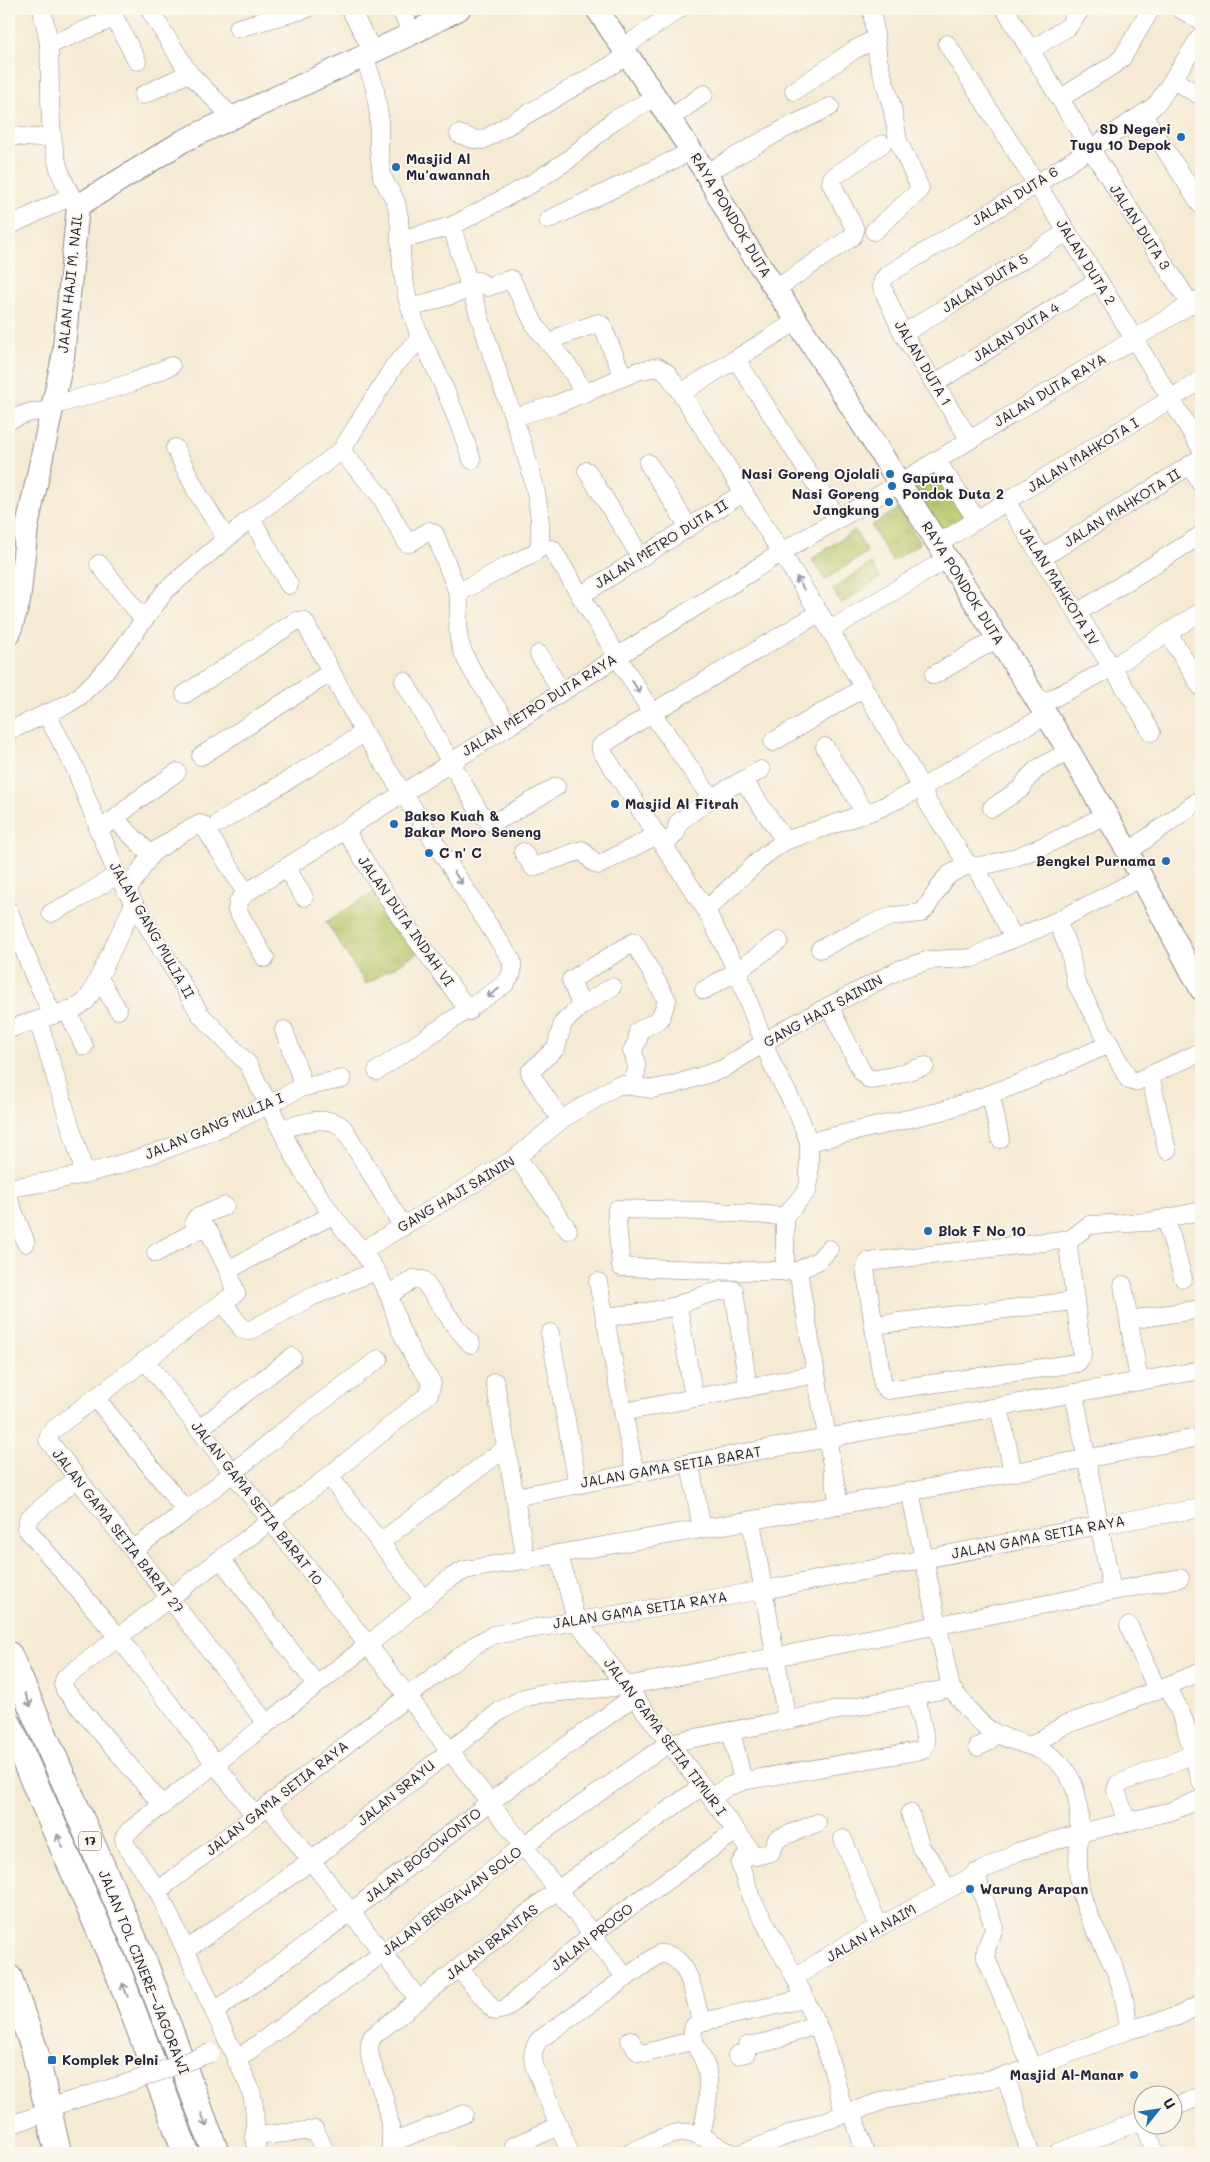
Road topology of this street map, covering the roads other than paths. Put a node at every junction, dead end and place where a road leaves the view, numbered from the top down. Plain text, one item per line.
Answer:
1 (42, 9) edge
2 (149, 9) edge
3 (306, 9) edge
4 (350, 9) edge
5 (400, 9) edge
6 (459, 9) edge
7 (597, 9) edge
8 (679, 9) edge
9 (872, 9) edge
10 (1005, 9) edge
11 (1081, 9) edge
12 (1151, 9) edge
13 (1180, 9) edge
14 (112, 13) edge
15 (1201, 20) edge
16 (238, 28) dead end
17 (413, 33) junction
18 (1201, 36) edge
19 (875, 39) junction
20 (947, 44) dead end
21 (49, 45) junction
22 (1031, 50) junction
23 (626, 51) junction
24 (369, 54) junction
25 (137, 61) dead end
26 (189, 73) junction
27 (1173, 80) junction
28 (794, 91) dead end
29 (704, 94) dead end
30 (143, 95) dead end
31 (1201, 96) edge
32 (656, 97) junction
33 (1061, 98) junction
34 (830, 107) dead end
35 (1143, 115) junction
36 (233, 118) junction
37 (671, 118) junction
38 (9, 134) edge
39 (459, 134) dead end
40 (51, 135) junction
41 (882, 144) dead end
42 (1090, 148) junction
43 (692, 151) junction
44 (706, 173) junction
45 (1037, 184) junction
46 (74, 201) junction
47 (1201, 206) edge
48 (548, 220) dead end
49 (9, 226) edge
50 (452, 226) junction
51 (874, 231) dead end
52 (1067, 232) junction
53 (400, 240) junction
54 (1098, 280) junction
55 (882, 283) joint
56 (469, 285) junction
57 (776, 289) junction
58 (1196, 302) edge
59 (411, 308) junction
60 (797, 321) junction
61 (903, 334) junction
62 (418, 335) junction
63 (561, 336) dead end
64 (1134, 340) junction
65 (736, 359) junction
66 (171, 366) dead end
67 (617, 379) junction
68 (1201, 380) edge
69 (934, 384) junction
70 (583, 393) junction
71 (682, 393) junction
72 (1171, 399) junction
73 (52, 408) junction
74 (514, 417) junction
75 (9, 420) edge
76 (970, 440) junction
77 (175, 448) dead end
78 (1201, 448) edge
79 (341, 451) junction
80 (472, 460) dead end
81 (936, 460) junction
82 (1196, 462) edge
83 (648, 463) dead end
84 (587, 471) dead end
85 (900, 483) junction
86 (1201, 484) edge
87 (743, 493) junction
88 (1007, 503) junction
89 (251, 518) junction
90 (838, 519) junction
91 (977, 520) junction
92 (688, 526) junction
93 (1201, 535) edge
94 (226, 538) junction
95 (552, 549) dead end
96 (943, 551) junction
97 (782, 552) junction
98 (641, 557) junction
99 (1042, 558) junction
100 (99, 564) dead end
101 (289, 585) dead end
102 (458, 593) junction
103 (580, 596) junction
104 (1201, 612) edge
105 (819, 613) junction
106 (1077, 613) junction
107 (144, 620) junction
108 (830, 630) junction
109 (1168, 633) junction
110 (9, 634) edge
111 (998, 638) junction
112 (539, 654) dead end
113 (616, 656) junction
114 (1112, 668) junction
115 (331, 672) junction
116 (934, 675) dead end
117 (404, 681) dead end
118 (1201, 687) edge
119 (863, 688) junction
120 (562, 691) junction
121 (185, 694) dead end
122 (1043, 710) junction
123 (46, 713) junction
124 (652, 713) junction
125 (509, 726) junction
126 (9, 728) edge
127 (1151, 732) dead end
128 (364, 733) junction
129 (773, 742) dead end
130 (825, 747) dead end
131 (1069, 751) junction
132 (201, 756) dead end
133 (450, 762) junction
134 (761, 770) dead end
135 (177, 772) dead end
136 (744, 781) junction
137 (556, 787) dead end
138 (922, 788) junction
139 (403, 793) junction
140 (711, 798) junction
141 (1201, 799) edge
142 (992, 808) dead end
143 (865, 813) junction
144 (1106, 814) junction
145 (115, 819) junction
146 (219, 823) dead end
147 (98, 830) junction
148 (345, 830) junction
149 (661, 841) junction
150 (785, 841) junction
151 (144, 848) dead end
152 (523, 852) dead end
153 (1128, 852) junction
154 (972, 865) junction
155 (286, 867) junction
156 (117, 875) junction
157 (1141, 878) junction
158 (246, 893) junction
159 (130, 897) junction
160 (304, 897) dead end
161 (706, 910) junction
162 (9, 911) edge
163 (51, 913) dead end
164 (1057, 921) junction
165 (1014, 938) junction
166 (779, 941) dead end
167 (820, 949) dead end
168 (265, 958) dead end
169 (737, 971) junction
170 (99, 978) junction
171 (612, 987) dead end
172 (704, 990) dead end
173 (1201, 990) edge
174 (581, 1006) junction
175 (829, 1006) junction
176 (118, 1010) dead end
177 (469, 1010) junction
178 (52, 1015) junction
179 (9, 1029) edge
180 (284, 1030) dead end
181 (764, 1043) junction
182 (1110, 1044) junction
183 (84, 1046) dead end
184 (1201, 1052) edge
185 (925, 1066) dead end
186 (377, 1071) dead end
187 (1150, 1075) junction
188 (342, 1080) dead end
189 (630, 1086) junction
190 (300, 1088) junction
191 (991, 1095) junction
192 (270, 1105) junction
193 (561, 1120) junction
194 (281, 1129) junction
195 (1000, 1139) dead end
196 (809, 1142) junction
197 (1167, 1150) dead end
198 (517, 1158) junction
199 (85, 1174) junction
200 (9, 1188) edge
201 (9, 1200) edge
202 (225, 1206) dead end
203 (1201, 1211) edge
204 (332, 1215) junction
205 (783, 1218) junction
206 (1166, 1219) junction
207 (403, 1227) junction
208 (197, 1230) junction
209 (568, 1230) dead end
210 (1077, 1234) junction
211 (26, 1243) dead end
212 (829, 1249) dead end
213 (362, 1251) junction
214 (156, 1252) dead end
215 (228, 1270) junction
216 (376, 1271) junction
217 (792, 1272) junction
218 (1183, 1278) dead end
219 (598, 1282) dead end
220 (1123, 1285) dead end
221 (389, 1295) junction
222 (1074, 1301) junction
223 (223, 1302) junction
224 (678, 1305) junction
225 (1195, 1310) dead end
226 (606, 1317) junction
227 (1128, 1320) junction
228 (873, 1325) junction
229 (550, 1334) dead end
230 (471, 1344) dead end
231 (292, 1357) dead end
232 (379, 1359) dead end
233 (145, 1360) junction
234 (1201, 1370) edge
235 (816, 1374) junction
236 (1139, 1381) junction
237 (495, 1382) dead end
238 (748, 1388) junction
239 (1074, 1393) junction
240 (96, 1398) junction
241 (694, 1398) junction
242 (999, 1407) junction
243 (624, 1412) junction
244 (199, 1429) junction
245 (1201, 1437) edge
246 (828, 1438) junction
247 (506, 1447) junction
248 (1087, 1458) junction
249 (690, 1464) junction
250 (1013, 1472) junction
251 (233, 1473) junction
252 (635, 1473) junction
253 (329, 1476) junction
254 (77, 1478) junction
255 (578, 1484) junction
256 (910, 1491) junction
257 (515, 1497) junction
258 (839, 1505) junction
259 (1201, 1508) edge
260 (186, 1511) junction
261 (271, 1521) junction
262 (752, 1521) junction
263 (1100, 1525) junction
264 (702, 1529) junction
265 (379, 1543) junction
266 (133, 1550) junction
267 (559, 1554) junction
268 (221, 1559) junction
269 (924, 1559) junction
270 (526, 1561) junction
271 (1180, 1578) dead end
272 (764, 1590) junction
273 (1112, 1591) junction
274 (170, 1598) junction
275 (424, 1600) junction
276 (576, 1620) junction
277 (938, 1625) junction
278 (1129, 1626) dead end
279 (121, 1641) junction
280 (368, 1645) junction
281 (9, 1655) edge
282 (775, 1657) junction
283 (1201, 1672) edge
284 (316, 1684) junction
285 (951, 1688) junction
286 (1163, 1688) junction
287 (630, 1692) junction
288 (916, 1695) junction
289 (407, 1697) junction
290 (787, 1720) junction
291 (266, 1723) junction
292 (9, 1725) edge
293 (731, 1731) junction
294 (995, 1733) junction
295 (669, 1743) junction
296 (1033, 1745) junction
297 (978, 1747) dead end
298 (449, 1751) junction
299 (1192, 1756) junction
300 (215, 1763) junction
301 (743, 1781) junction
302 (1201, 1782) edge
303 (706, 1792) junction
304 (1201, 1799) edge
305 (489, 1803) junction
306 (163, 1806) junction
307 (262, 1810) junction
308 (910, 1813) dead end
309 (817, 1822) dead end
310 (1127, 1822) junction
311 (736, 1831) junction
312 (1080, 1833) junction
313 (843, 1840) dead end
314 (523, 1846) junction
315 (748, 1854) junction
316 (311, 1861) junction
317 (975, 1873) junction
318 (947, 1889) junction
319 (557, 1890) junction
320 (158, 1891) junction
321 (351, 1912) junction
322 (879, 1927) junction
323 (592, 1934) junction
324 (186, 1950) junction
325 (383, 1954) junction
326 (459, 1968) junction
327 (9, 1978) edge
328 (626, 1978) junction
329 (795, 1978) junction
330 (804, 1998) junction
331 (419, 2000) junction
332 (1201, 2004) edge
333 (214, 2012) junction
334 (9, 2022) edge
335 (701, 2022) junction
336 (817, 2024) junction
337 (1129, 2030) junction
338 (630, 2040) dead end
339 (694, 2040) junction
340 (233, 2053) junction
341 (737, 2056) dead end
342 (1032, 2068) junction
343 (1009, 2086) dead end
344 (1201, 2096) edge
345 (1182, 2104) edge
346 (848, 2112) junction
347 (41, 2113) junction
348 (464, 2114) dead end
349 (1132, 2124) edge
350 (9, 2125) edge
351 (559, 2126) junction
352 (1148, 2134) edge
353 (700, 2136) junction
354 (255, 2145) edge
355 (514, 2146) dead end
356 (391, 2148) edge
357 (1069, 2151) edge
358 (42, 2153) edge
359 (58, 2153) edge
360 (186, 2153) edge
361 (216, 2153) edge
362 (326, 2153) edge
363 (570, 2153) edge
364 (630, 2153) edge
365 (732, 2153) edge
366 (743, 2153) edge
367 (865, 2153) edge
368 (1030, 2153) edge
369 (1155, 2153) edge

1 - 21 street
2 - 26 street
3 - 16 street
4 - 24 street
5 - 17 street
6 - 17 main road, JALAN HAJI M. NAIL
7 - 23 main road, RAYA PONDOK DUTA
8 - 23 street
9 - 19 street
10 - 22 street, JALAN DUTA 3
11 - 22 street
12 - 33 street
13 - 15 street
14 - 21 street
14 - 25 street
17 - 24 main road, JALAN HAJI M. NAIL
18 - 27 street, JALAN DUTA 6
19 - 28 street
19 - 51 street
20 - 45 street, JALAN DUTA 2
21 - 40 street
22 - 33 street, JALAN DUTA 3
23 - 32 main road, RAYA PONDOK DUTA
23 - 39 street
24 - 36 main road, JALAN HAJI M. NAIL
24 - 53 street
26 - 30 street
26 - 36 street
27 - 31 street
27 - 35 street, JALAN DUTA 6
29 - 37 street
32 - 37 main road, RAYA PONDOK DUTA
32 - 50 street
33 - 42 street, JALAN DUTA 3
34 - 44 street
35 - 42 street, JALAN DUTA 6
35 - 47 street
36 - 46 main road, JALAN HAJI M. NAIL
37 - 43 main road, RAYA PONDOK DUTA
38 - 40 street
40 - 46 street
41 - 57 street
42 - 45 street, JALAN DUTA 6
42 - 58 street, JALAN DUTA 3
43 - 44 main road, RAYA PONDOK DUTA
43 - 48 street
44 - 57 main road, RAYA PONDOK DUTA
45 - 52 street, JALAN DUTA 2
45 - 55 street, JALAN DUTA 6
46 - 49 street
46 - 73 main road, JALAN HAJI M. NAIL
50 - 53 street
50 - 56 street
52 - 54 street, JALAN DUTA 2
52 - 61 street, JALAN DUTA 5
53 - 59 street
54 - 64 street, JALAN DUTA 2
54 - 69 street, JALAN DUTA 4
55 - 61 street, JALAN DUTA 1
56 - 59 street
56 - 70 street
56 - 74 street
57 - 60 main road, RAYA PONDOK DUTA
58 - 64 street, JALAN DUTA RAYA
59 - 62 street
60 - 65 street
60 - 85 main road, RAYA PONDOK DUTA
61 - 69 street, JALAN DUTA 1
62 - 79 street
62 - 80 street
63 - 67 street
64 - 72 street, JALAN DUTA 2
64 - 76 street, JALAN DUTA RAYA
65 - 71 street
65 - 90 street
66 - 73 street
67 - 70 street
67 - 71 street
68 - 72 street, JALAN MAHKOTA I
69 - 76 street, JALAN DUTA 1
70 - 74 street
71 - 87 street
72 - 78 street, JALAN DUTA 2
72 - 88 street, JALAN MAHKOTA I
73 - 75 street
73 - 110 main road, JALAN HAJI M. NAIL
74 - 102 street
76 - 81 street, JALAN DUTA RAYA
77 - 94 street
79 - 89 street
79 - 102 street
81 - 85 street, JALAN DUTA RAYA
81 - 91 street
82 - 86 street
82 - 99 street, JALAN MAHKOTA II
83 - 92 street
84 - 98 street
85 - 90 street, JALAN METRO DUTA RAYA
85 - 96 main road, RAYA PONDOK DUTA
87 - 92 street, JALAN METRO DUTA II
87 - 97 street
88 - 91 street, JALAN MAHKOTA I
88 - 99 street, JALAN MAHKOTA IV
89 - 94 street
89 - 101 street
90 - 97 street, JALAN METRO DUTA RAYA
91 - 96 street, JALAN MAHKOTA I
92 - 98 street, JALAN METRO DUTA II
93 - 106 street
94 - 107 street
95 - 103 street
96 - 108 street, JALAN MAHKOTA I
96 - 111 main road, RAYA PONDOK DUTA
105 -> 97 street
97 - 113 street, JALAN METRO DUTA RAYA
98 - 103 street, JALAN METRO DUTA II
99 - 106 street, JALAN MAHKOTA IV
100 - 107 street
102 - 125 street
103 - 113 street
104 - 109 street
105 - 108 street
105 - 124 street
106 - 114 street, JALAN MAHKOTA IV
107 - 123 street
108 - 119 street
109 - 114 street
109 - 118 street
111 - 116 street
111 - 122 main road, RAYA PONDOK DUTA
112 - 120 street
113 - 120 street, JALAN METRO DUTA RAYA
113 -> 124 street
114 - 122 street
114 - 127 street, JALAN MAHKOTA IV
115 - 121 street
115 - 128 street
115 - 132 street
117 - 133 street
119 - 129 street
119 - 138 street
120 - 125 street, JALAN METRO DUTA RAYA
122 - 131 main road, RAYA PONDOK DUTA
122 - 138 street
123 - 126 street
123 - 147 street, JALAN GANG MULIA II
124 - 140 street
124 - 149 street
125 - 133 street, JALAN METRO DUTA RAYA
128 - 139 street
128 - 146 street
130 - 143 street
131 - 142 street
131 - 144 main road, RAYA PONDOK DUTA
133 - 137 street
133 - 139 street, JALAN METRO DUTA RAYA
134 - 136 street
135 - 145 street
136 - 140 street
136 - 150 street
138 - 143 street
138 - 154 street
139 - 148 street, JALAN METRO DUTA RAYA
139 -> 177 street
140 - 149 street
141 - 153 street
143 - 150 street
144 - 153 main road, RAYA PONDOK DUTA
144 - 154 street
145 - 147 street
145 - 151 street
147 - 156 street, JALAN GANG MULIA II
148 - 155 street, JALAN METRO DUTA RAYA
148 - 177 street, JALAN DUTA INDAH VI
149 - 152 street
149 - 161 street
150 - 161 street
153 - 157 main road, RAYA PONDOK DUTA
154 - 165 street
154 - 167 street
155 - 158 street, JALAN METRO DUTA RAYA
155 - 160 street
156 - 159 street, JALAN GANG MULIA II
156 - 163 street
157 - 164 street, GANG HAJI SAININ
157 - 173 main road, RAYA PONDOK DUTA
158 - 159 street
158 - 168 street
159 - 170 street
159 - 192 street, JALAN GANG MULIA II
161 - 169 street
162 - 178 street
164 - 165 street, GANG HAJI SAININ
164 - 182 street
165 - 175 street, GANG HAJI SAININ
166 - 169 street
169 - 172 street
169 - 181 street
170 - 176 street
170 - 178 street
171 - 174 street
174 - 189 street
174 - 193 street
175 - 181 street, GANG HAJI SAININ
175 - 185 street
177 - 186 street
178 - 179 street
178 - 183 street
178 - 199 street
180 - 190 street, JALAN GANG MULIA I
181 - 189 street, GANG HAJI SAININ
181 - 196 street
182 - 187 street
182 - 191 street
184 - 187 street
187 - 197 street
188 - 190 street
189 - 193 street, GANG HAJI SAININ
190 - 192 street, JALAN GANG MULIA I
191 - 195 street
191 - 196 street
192 - 194 street, JALAN GANG MULIA II
192 - 199 street, JALAN GANG MULIA I
193 - 198 street, GANG HAJI SAININ
194 - 204 street, JALAN GANG MULIA II
194 - 207 street
196 - 205 street
198 - 207 street, GANG HAJI SAININ
198 - 209 street
199 - 200 street, JALAN GANG MULIA I
201 - 211 street
202 - 208 street
203 - 206 street
204 - 213 street, JALAN GANG MULIA II
204 - 215 street
205 - 217 street
205 - 217 street
206 - 210 street
206 - 218 street
207 - 213 street, GANG HAJI SAININ
208 - 214 street
208 - 215 street
210 - 222 street
210 - 228 street
212 - 217 street
213 - 216 street, JALAN GANG MULIA II
215 - 223 street
216 - 221 street, JALAN GANG MULIA II
216 - 223 street
217 - 235 street
219 - 226 street
220 - 227 street
221 - 230 street
221 - 253 street, JALAN GANG MULIA II
222 - 228 street
222 - 228 street
223 - 233 street, JALAN GAMA SETIA BARAT 27
224 - 226 street
224 - 238 street
224 - 241 street
225 - 227 street
226 - 243 street
227 - 236 street
229 - 255 street
231 - 244 street
232 - 251 street
233 - 240 street, JALAN GAMA SETIA BARAT 27
233 - 244 street, JALAN GAMA SETIA BARAT 10
234 - 236 street, JALAN GAMA SETIA BARAT
235 - 238 street
235 - 246 street
236 - 239 street, JALAN GAMA SETIA BARAT
237 - 247 street
238 - 241 street
239 - 242 street, JALAN GAMA SETIA BARAT
239 - 248 street
240 - 254 street, JALAN GAMA SETIA BARAT 27
240 - 260 street
241 - 243 street
242 - 246 street, JALAN GAMA SETIA BARAT
242 - 250 street
243 - 252 street
244 - 251 street, JALAN GAMA SETIA BARAT 10
245 - 248 street
246 - 249 street, JALAN GAMA SETIA BARAT
246 - 258 street
247 - 257 street
247 - 265 street
248 - 250 street
248 - 263 street
249 - 252 street, JALAN GAMA SETIA BARAT
249 - 264 street
250 - 256 street
251 - 260 street
251 - 261 street, JALAN GAMA SETIA BARAT 10
252 - 255 street, JALAN GAMA SETIA BARAT
253 - 261 street
253 - 265 street
254 - 266 street, JALAN GAMA SETIA BARAT 27
254 - 279 street
255 - 257 street, JALAN GAMA SETIA BARAT
256 - 258 street
256 - 269 street
257 - 270 street
258 - 262 street
259 - 263 street, JALAN GAMA SETIA RAYA
260 - 266 street
261 - 268 street
261 - 280 street, JALAN GAMA SETIA BARAT 10
262 - 264 street
262 - 272 street
263 - 269 street, JALAN GAMA SETIA RAYA
263 - 273 street
264 - 267 street
265 - 275 street
266 - 274 street, JALAN GAMA SETIA BARAT 27
267 - 270 street
267 - 276 street
268 - 274 street
268 - 284 street
269 - 272 street, JALAN GAMA SETIA RAYA
269 - 277 street
270 - 275 street
271 - 273 street, JALAN SRAYU
272 - 276 street, JALAN GAMA SETIA RAYA
272 - 282 street
273 - 277 street, JALAN SRAYU
274 - 279 street
274 - 291 street, JALAN GAMA SETIA BARAT 27
275 - 280 street
276 - 287 street, JALAN GAMA SETIA TIMUR I
276 - 289 street, JALAN GAMA SETIA RAYA
277 - 282 street, JALAN SRAYU
277 - 285 street
278 - 286 street
279 - 300 street
279 - 306 street
280 - 284 street
280 - 289 street
281 -> 361 highway, JALAN TOL CINERE–JAGORAWI / 17
282 - 287 street, JALAN SRAYU
282 - 290 street
283 - 286 street
284 - 291 street
285 - 288 street
285 - 294 street
286 - 296 street
286 - 299 street
287 - 295 street, JALAN GAMA SETIA TIMUR I
287 - 298 street, JALAN SRAYU
287 - 305 street, JALAN BOGOWONTO
288 - 290 street
288 - 301 street, JALAN BRANTAS
289 - 298 street
289 - 307 street, JALAN GAMA SETIA RAYA
290 - 293 street
291 - 300 street
360 -> 292 highway, JALAN TOL CINERE–JAGORAWI / 17
293 - 295 street
293 - 301 street
294 - 296 street
294 - 297 street
295 - 303 street, JALAN GAMA SETIA TIMUR I
295 - 314 street, JALAN BENGAWAN SOLO
296 - 312 street
298 - 305 street
298 - 316 street, JALAN SRAYU
299 - 302 street
299 - 310 street
300 - 306 street
300 - 307 street
301 - 303 street, JALAN BRANTAS
303 - 311 street, JALAN GAMA SETIA TIMUR I
303 - 319 street, JALAN BRANTAS
304 - 310 street, JALAN H.NAIM
305 - 314 street
305 - 321 street, JALAN BOGOWONTO
306 - 320 street
307 - 316 street
307 - 320 street, JALAN GAMA SETIA RAYA
308 - 318 street
309 - 315 street
310 - 312 street, JALAN H.NAIM
311 - 315 street, JALAN GAMA SETIA TIMUR I
311 - 323 street, JALAN PROGO
312 - 317 street, JALAN H.NAIM
312 - 337 street
313 - 322 street
314 - 319 street
314 - 325 street, JALAN BENGAWAN SOLO
315 - 329 street
316 - 321 street
316 - 324 street, JALAN SRAYU
317 - 318 street, JALAN H.NAIM
317 - 342 street
318 - 322 street, JALAN H.NAIM
319 - 323 street
319 - 326 street, JALAN BRANTAS
320 - 324 street
321 - 325 street
321 - 333 street, JALAN BOGOWONTO
322 - 329 street, JALAN H.NAIM
323 - 326 street, JALAN PROGO
323 - 328 street
324 - 333 street
325 - 331 street
325 - 340 street, JALAN BENGAWAN SOLO
326 - 331 street, JALAN BRANTAS
327 - 347 highway
328 - 335 street
328 - 351 street
329 - 330 street
330 - 335 street
330 - 336 street
331 - 356 street, JALAN BRANTAS
332 - 337 street
333 - 340 street
334 - 347 highway
335 - 339 street
336 - 341 street
336 - 346 street
337 - 342 street
338 - 339 street
339 - 353 street
340 - 347 street, JALAN BENGAWAN SOLO, bridge
340 - 354 street
342 - 346 street
343 - 368 street
344 - 345 street
346 - 366 street
346 - 367 street
347 - 350 street, JALAN BENGAWAN SOLO
347 - 358 highway
347 - 359 highway
348 - 356 street
349 - 357 street
351 - 355 street
351 - 363 street
352 - 369 street
353 - 364 street
353 - 365 street
354 - 362 street

